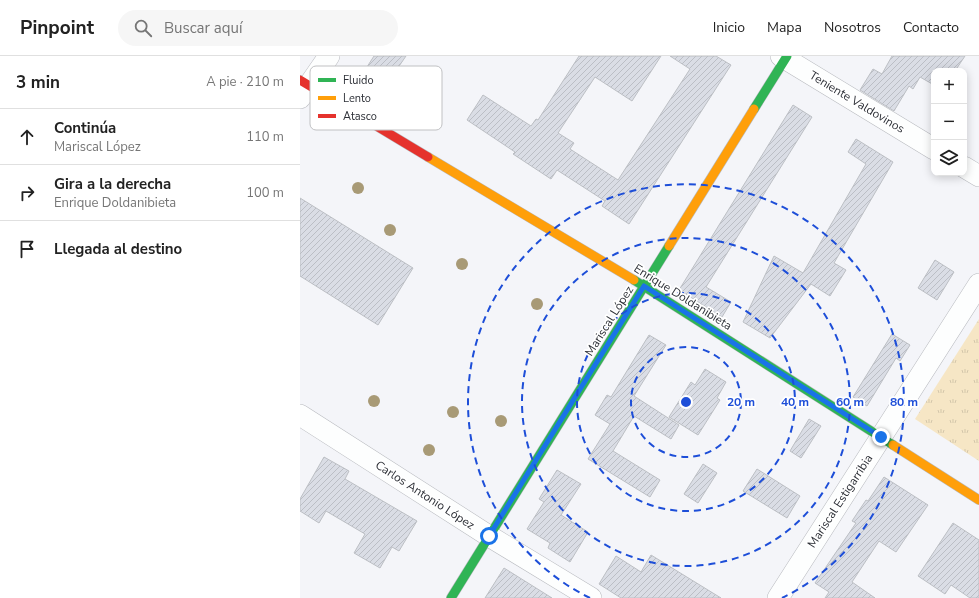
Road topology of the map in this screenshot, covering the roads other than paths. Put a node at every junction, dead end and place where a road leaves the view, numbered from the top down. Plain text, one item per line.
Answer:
1 (329, 56) edge
2 (785, 57) edge
3 (321, 66) edge
4 (310, 79) edge
5 (303, 88) edge
6 (375, 130) edge
7 (931, 147) edge
8 (967, 169) edge
9 (979, 176) edge
10 (979, 284) edge
11 (644, 286) junction
12 (300, 414) edge
13 (881, 437) junction
14 (979, 500) edge
15 (489, 536) junction
16 (451, 598) edge
17 (592, 598) edge
18 (778, 598) edge

1 - 3 street
2 - 7 street, Teniente Valdovinos
2 - 11 street, Mariscal López
4 - 5 street
6 - 11 street, Enrique Doldanibieta
8 - 9 street
10 - 13 street, Mariscal Estigarribia
11 - 13 street, Enrique Doldanibieta
11 - 15 street, Mariscal López
12 - 15 street, Carlos Antonio López
13 - 14 street, Enrique Doldanibieta
13 - 18 street, Mariscal Estigarribia
15 - 16 street, Mariscal López
15 - 17 street, Carlos Antonio López

